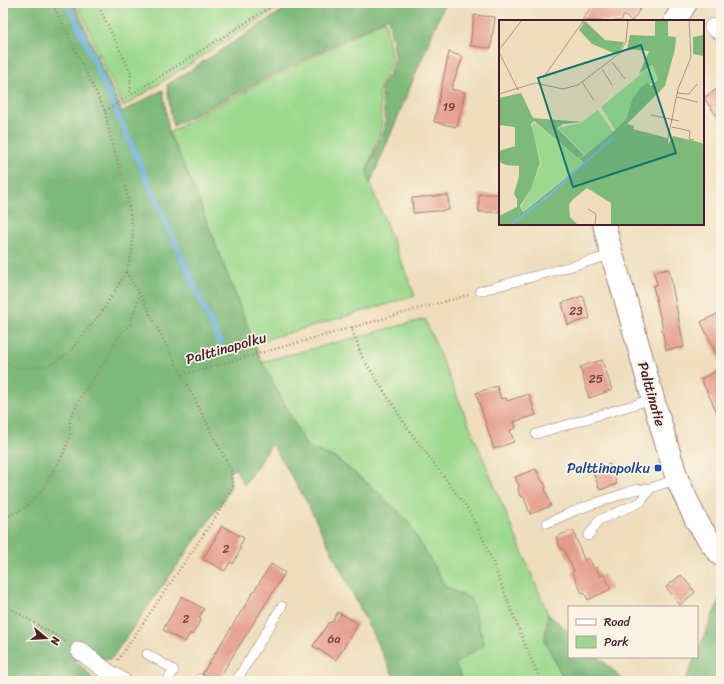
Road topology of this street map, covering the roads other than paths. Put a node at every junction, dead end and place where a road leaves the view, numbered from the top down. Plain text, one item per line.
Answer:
1 (686, 3) edge
2 (676, 20) edge
3 (604, 225) edge
4 (612, 255) junction
5 (480, 291) road end
6 (653, 399) junction
7 (536, 434) dead end
8 (677, 480) junction
9 (651, 488) junction
10 (547, 523) dead end
11 (588, 536) dead end
12 (721, 555) edge
13 (282, 606) dead end
14 (79, 650) road end
15 (147, 654) dead end
16 (116, 677) edge
17 (167, 681) edge
18 (236, 681) edge

1 - 2 street
3 - 4 street, Palttinatie
4 - 5 lane
4 - 6 street, Palttinatie
6 - 7 lane
6 - 8 street, Palttinatie
8 - 9 lane
8 - 12 street, Palttinatie
9 - 10 lane
9 - 11 lane
13 - 18 lane
14 - 16 street
15 - 17 lane

